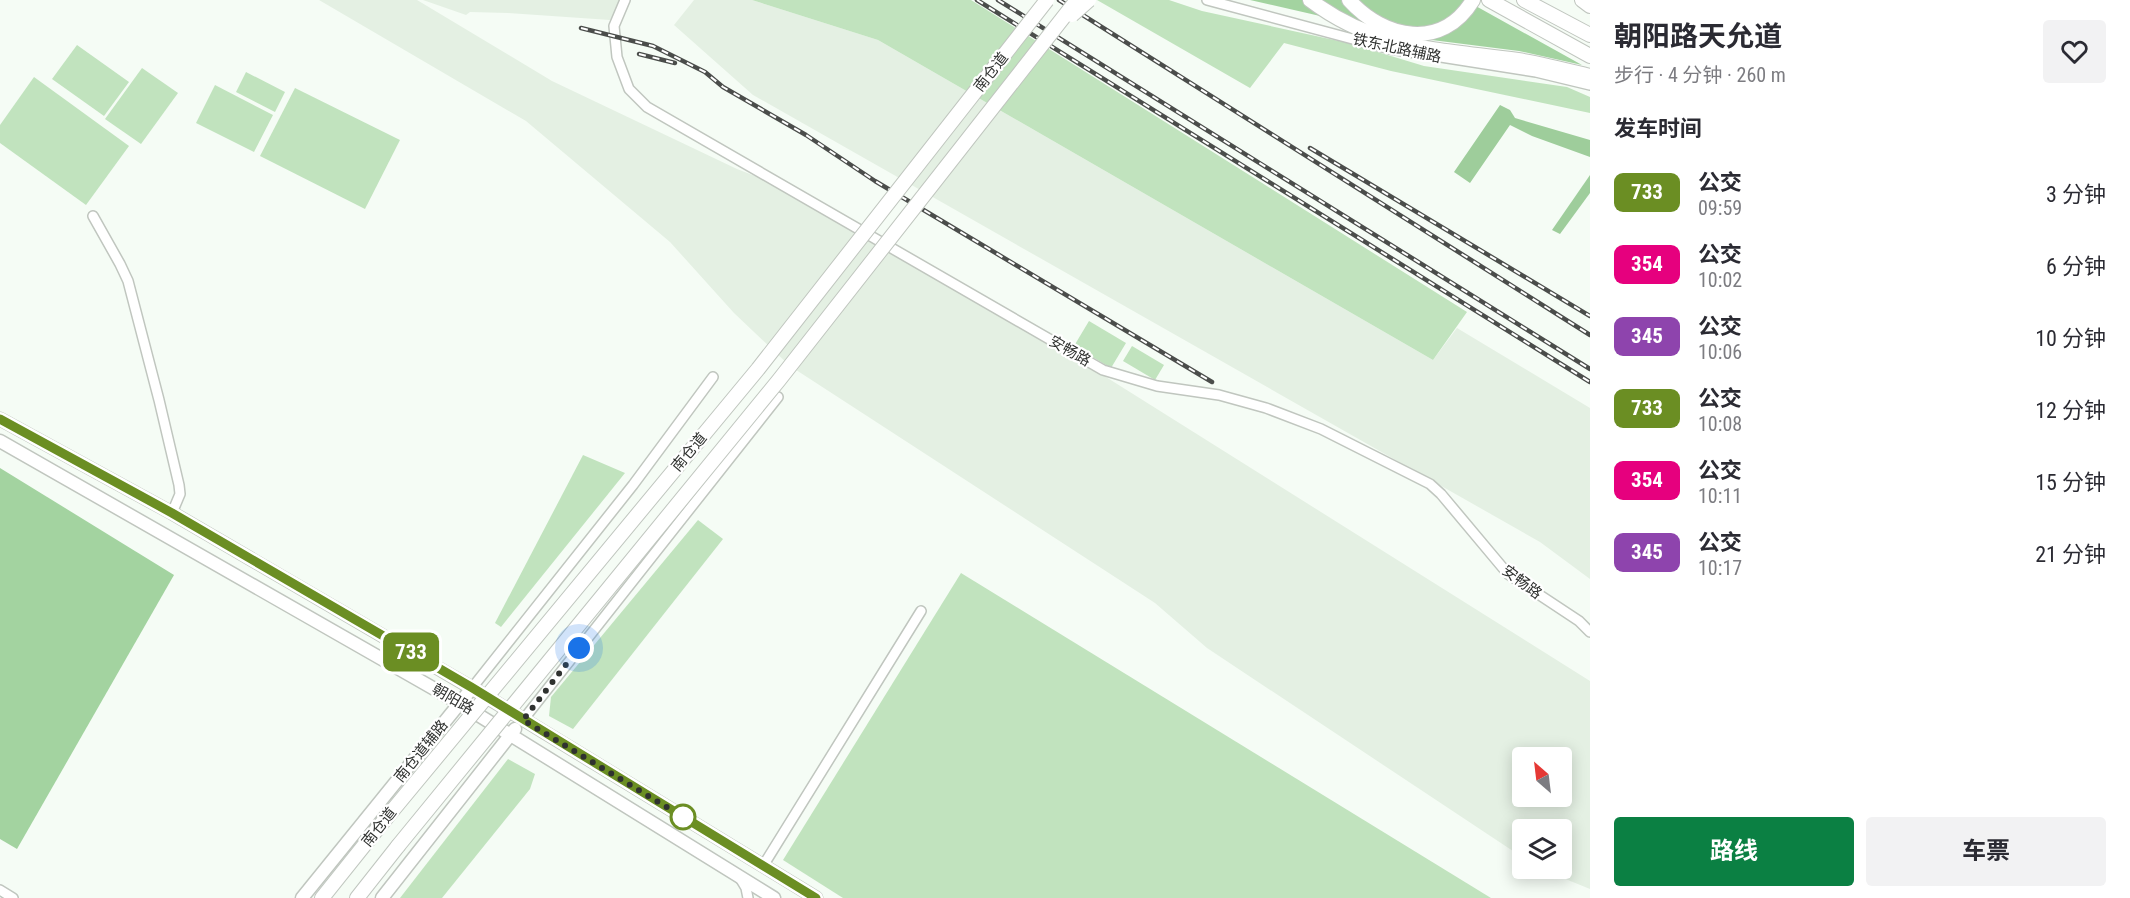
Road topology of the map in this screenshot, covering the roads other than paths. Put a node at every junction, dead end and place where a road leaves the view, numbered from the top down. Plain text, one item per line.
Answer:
1 (625, 0) edge
2 (1047, 0) edge
3 (1077, 0) edge
4 (1089, 0) edge
5 (1207, 0) edge
6 (1310, 0) edge
7 (1350, 0) edge
8 (1473, 0) edge
9 (1489, 0) edge
10 (1524, 0) edge
11 (1582, 0) edge
12 (1590, 6) edge
13 (1063, 21) junction
14 (1590, 35) edge
15 (1590, 56) edge
16 (1590, 76) edge
17 (1590, 86) edge
18 (93, 216) dead end
19 (712, 377) dead end
20 (778, 397) dead end
21 (0, 419) edge
22 (0, 441) edge
23 (64, 454) junction
24 (53, 472) junction
25 (172, 513) junction
26 (921, 611) dead end
27 (1590, 632) edge
28 (471, 687) junction
29 (459, 703) junction
30 (523, 720) junction
31 (512, 734) junction
32 (493, 757) junction
33 (596, 788) junction
34 (763, 866) junction
35 (739, 876) junction
36 (0, 890) edge
37 (13, 898) edge
38 (302, 898) edge
39 (322, 898) edge
40 (357, 898) edge
41 (382, 898) edge
42 (748, 898) edge
43 (774, 898) edge
44 (816, 898) edge

1 - 27 street, 安畅路
2 - 39 highway, 南仓道, bridge
3 - 13 highway, bridge
4 - 13 highway, bridge
5 - 17 street, 铁东北路辅路
6 - 16 highway
7 - 8 highway
9 - 15 highway
10 - 14 highway
11 - 12 highway
13 - 40 highway, 南仓道, bridge
18 - 25 street
19 - 28 street
20 - 30 street
21 - 23 main road, 朝阳路
22 - 24 main road, 朝阳路
23 - 24 main road
23 - 25 main road, 朝阳路
24 - 29 main road, 朝阳路
25 - 28 main road, 朝阳路
26 - 34 street
28 - 29 main road, 南仓道辅路
28 - 30 main road, 朝阳路
29 - 31 main road, 朝阳路
29 - 38 main road, 南仓道辅路
30 - 31 main road
30 - 34 main road, 朝阳路
31 - 32 main road
31 - 33 main road, 朝阳路
32 - 33 main road
32 - 41 main road
33 - 35 main road, 朝阳路
34 - 44 main road, 朝阳路
35 - 42 street
35 - 43 main road, 朝阳路
36 - 37 street

